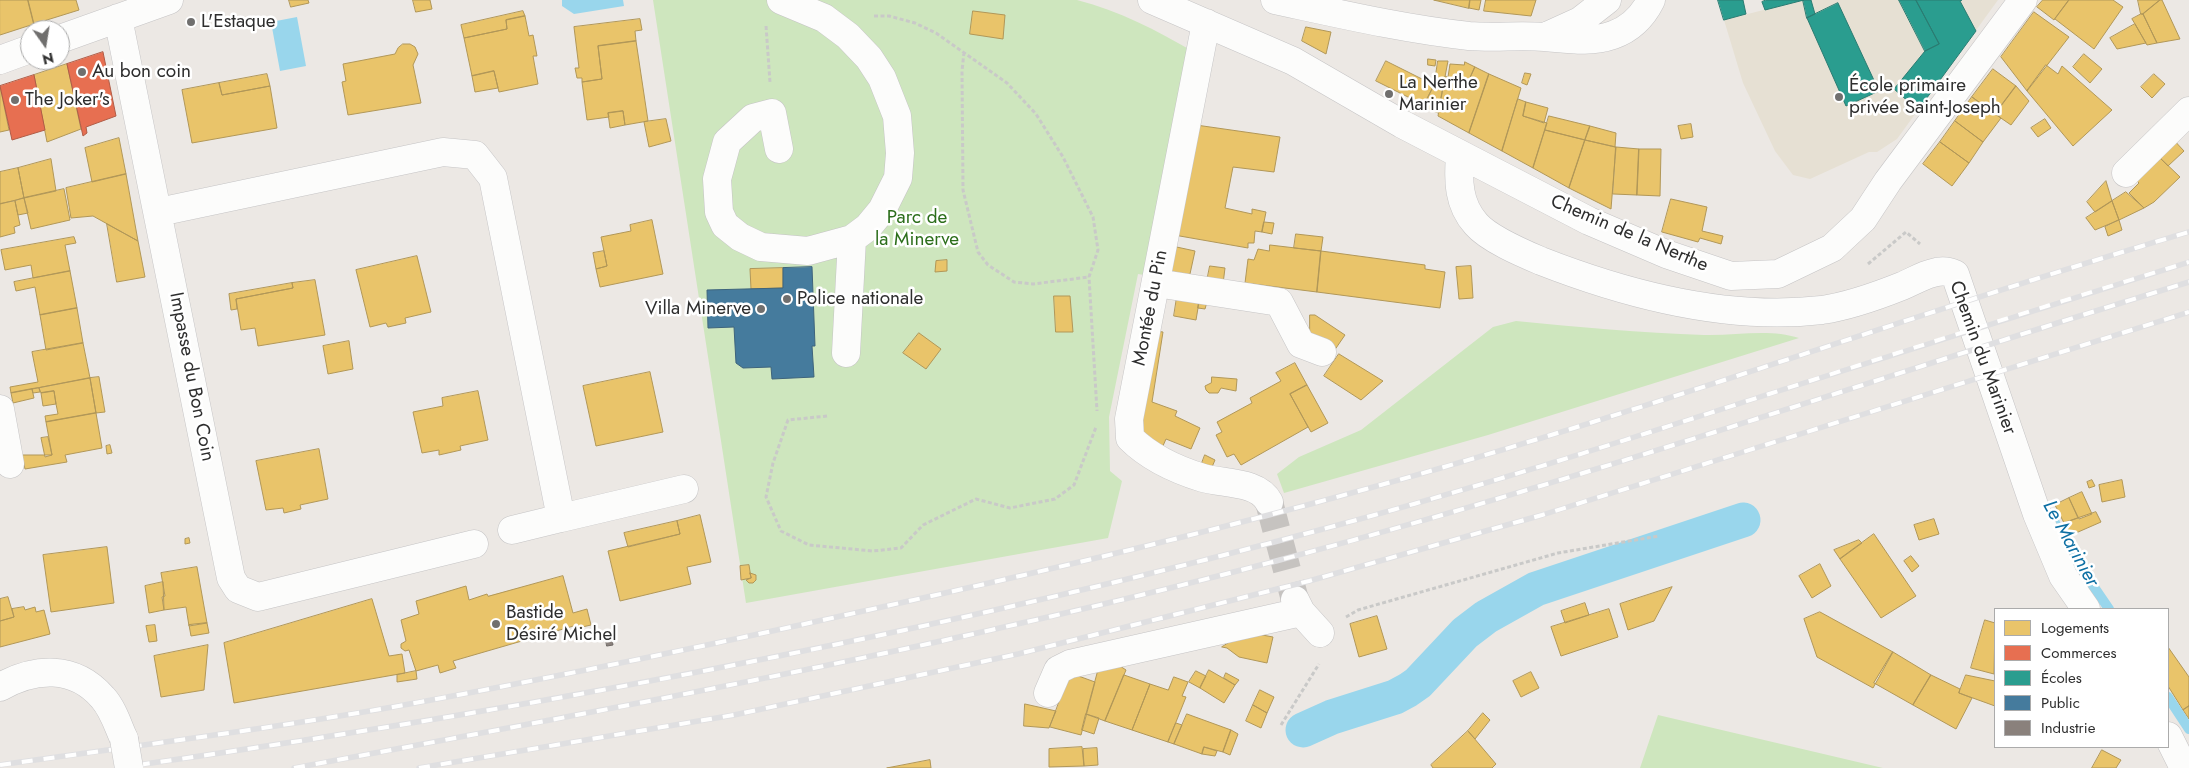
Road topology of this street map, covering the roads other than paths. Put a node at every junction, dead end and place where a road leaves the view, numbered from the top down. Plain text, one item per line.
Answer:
1 (1152, 0) edge
2 (1275, 0) edge
3 (1607, 0) edge
4 (1651, 0) edge
5 (2023, 0) edge
6 (162, 1) edge
7 (773, 10) edge
8 (118, 18) junction
9 (1206, 23) junction
10 (70, 35) edge
11 (1545, 37) junction
12 (20, 53) edge
13 (0, 60) edge
14 (2189, 111) edge
15 (779, 149) dead end
16 (1460, 156) junction
17 (2126, 173) dead end
18 (159, 212) junction
19 (852, 240) junction
20 (1156, 283) junction
21 (1322, 352) dead end
22 (846, 353) dead end
23 (0, 409) edge
24 (10, 464) dead end
25 (684, 489) dead end
26 (1269, 502) tunnel mouth
27 (561, 518) junction
28 (512, 530) dead end
29 (474, 544) dead end
30 (2085, 608) edge
31 (1320, 633) road end
32 (0, 688) edge
33 (1048, 693) dead end
34 (2169, 738) edge
35 (129, 768) edge
36 (2184, 768) edge

1 - 9 street, Chemin de la Nerthe
2 - 11 street
3 - 11 street
4 - 11 street
5 - 16 street, Chemin de la Nerthe
6 - 8 street
7 - 19 street
8 - 10 street
8 - 18 street, Impasse du Bon Coin
9 - 16 street, Chemin de la Nerthe
9 - 20 street, Montée du Pin
12 - 13 street
14 - 17 street
15 - 19 street
16 - 30 street, Chemin du Marinier
18 - 27 street
18 - 29 street, Impasse du Bon Coin
19 - 22 street
20 - 21 street
20 - 26 street, Montée du Pin
23 - 24 street
25 - 27 street
27 - 28 street
31 - 33 street
32 - 35 street, bridge
34 - 36 street

